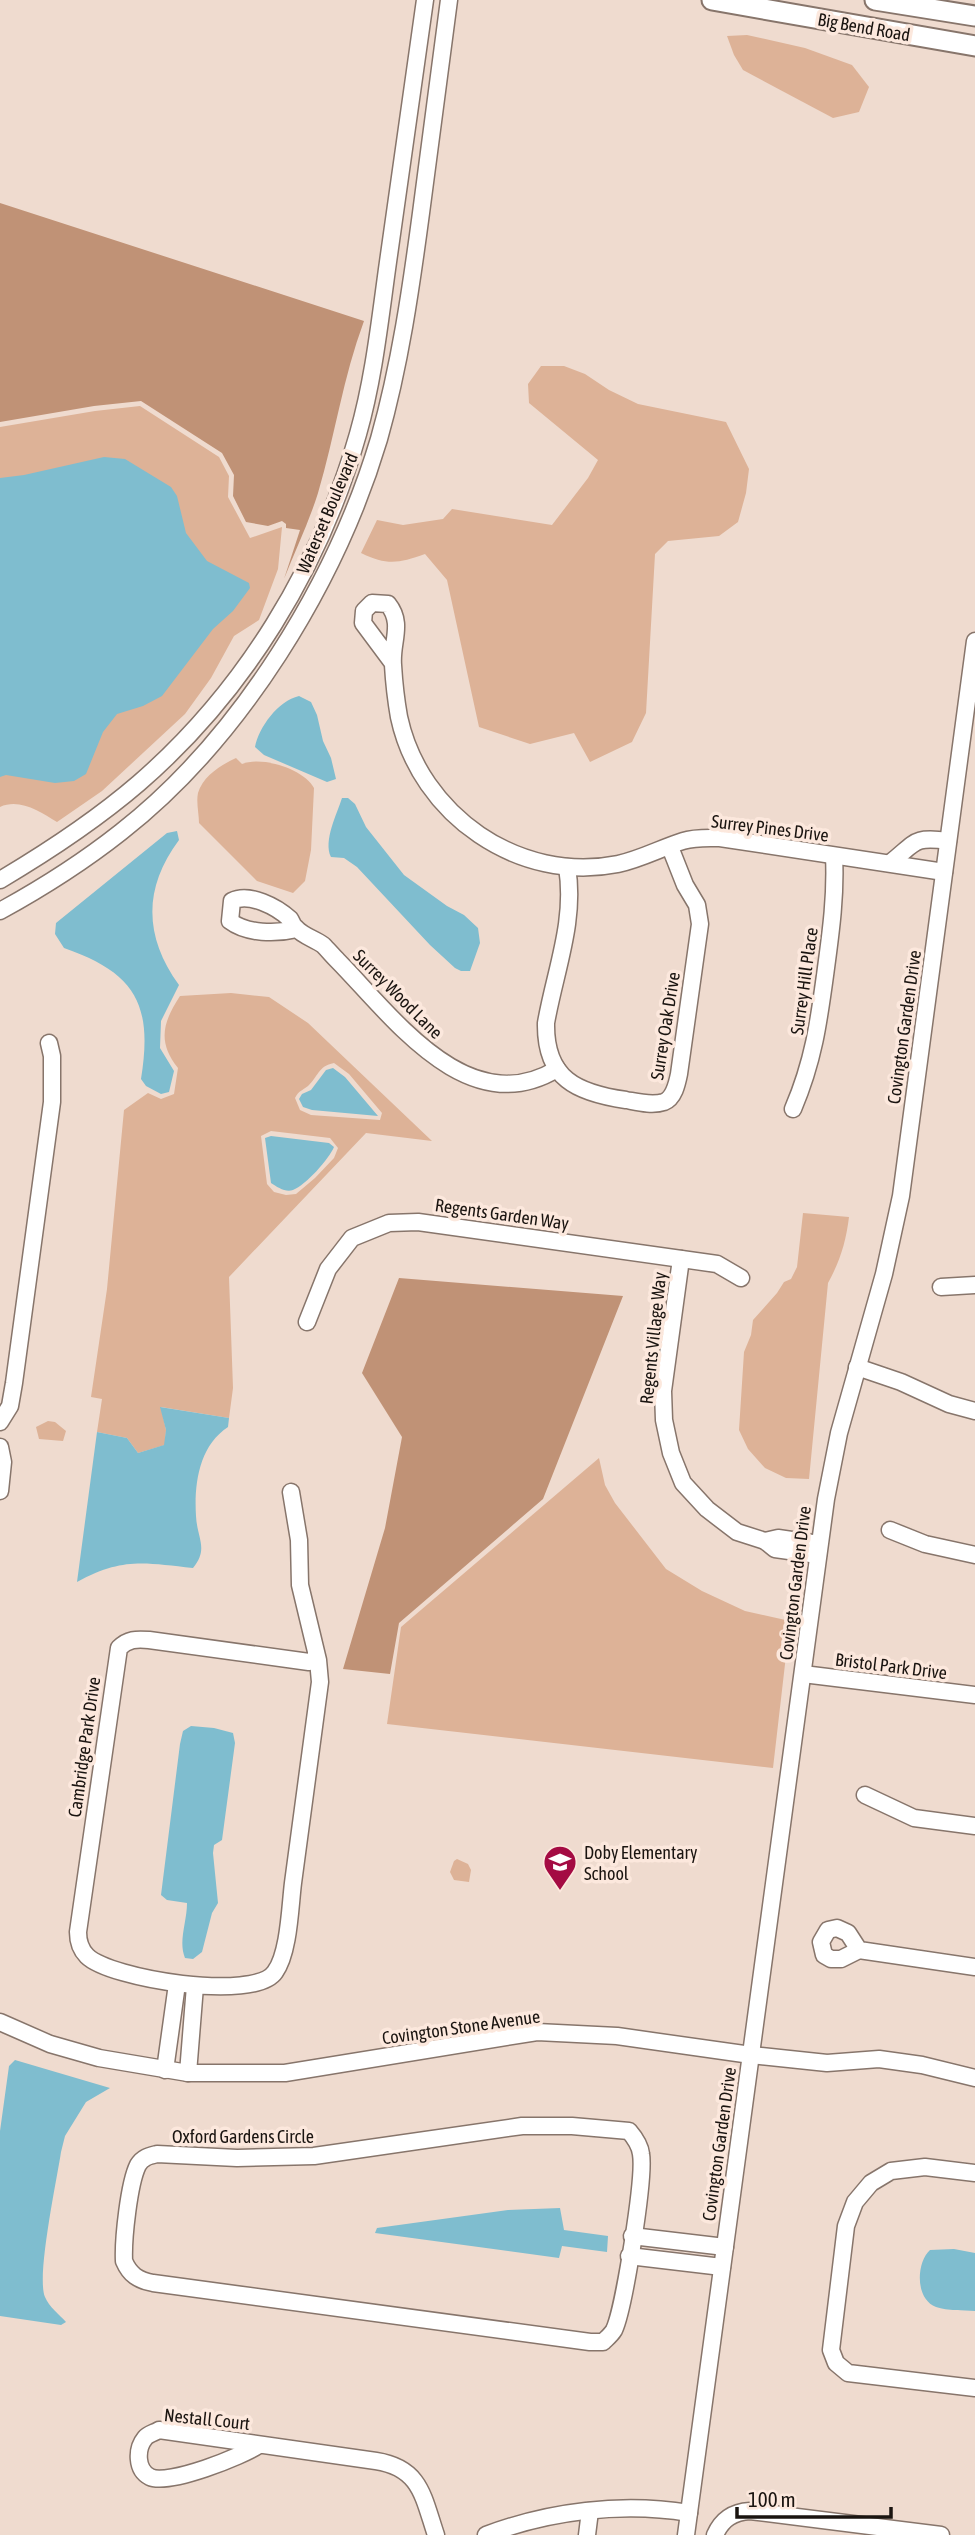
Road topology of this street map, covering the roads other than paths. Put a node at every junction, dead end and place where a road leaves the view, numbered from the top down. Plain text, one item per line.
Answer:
1 (425, 0) edge
2 (449, 0) edge
3 (712, 0) edge
4 (875, 0) edge
5 (975, 16) edge
6 (975, 46) edge
7 (975, 641) edge
8 (392, 662) dead end
9 (948, 841) junction
10 (670, 847) junction
11 (834, 856) junction
12 (890, 863) junction
13 (568, 867) junction
14 (944, 872) junction
15 (0, 880) edge
16 (0, 911) edge
17 (297, 929) dead end
18 (49, 1044) dead end
19 (557, 1069) junction
20 (793, 1109) dead end
21 (681, 1259) junction
22 (741, 1278) dead end
23 (975, 1285) edge
24 (941, 1287) dead end
25 (307, 1322) dead end
26 (857, 1367) junction
27 (975, 1411) edge
28 (0, 1422) edge
29 (0, 1447) edge
30 (0, 1491) edge
31 (290, 1492) dead end
32 (890, 1530) dead end
33 (819, 1550) junction
34 (975, 1555) edge
35 (318, 1660) junction
36 (803, 1674) junction
37 (975, 1695) edge
38 (865, 1795) dead end
39 (975, 1826) edge
40 (859, 1950) dead end
41 (975, 1968) edge
42 (177, 1984) junction
43 (195, 1986) junction
44 (0, 2022) edge
45 (751, 2055) junction
46 (165, 2070) junction
47 (188, 2073) junction
48 (975, 2078) edge
49 (975, 2174) edge
50 (632, 2236) junction
51 (724, 2248) junction
52 (629, 2256) junction
53 (722, 2267) junction
54 (975, 2388) edge
55 (259, 2445) junction
56 (590, 2511) junction
57 (688, 2513) junction
58 (436, 2535) edge
59 (486, 2535) edge
60 (587, 2535) edge
61 (686, 2535) edge
62 (715, 2535) edge
63 (941, 2535) edge

1 - 15 street, Waterset Boulevard
2 - 16 street, Waterset Boulevard
3 - 6 main road, Big Bend Road
4 - 5 main road, Big Bend Road
7 - 9 street, Covington Garden Drive
8 - 13 street, Surrey Pines Drive
9 - 12 street
9 - 14 street, Covington Garden Drive
10 - 11 street, Surrey Pines Drive
10 - 13 street, Surrey Pines Drive
10 - 19 street, Surrey Oak Drive
11 - 12 street, Surrey Pines Drive
11 - 20 street, Surrey Hill Place
12 - 14 street, Surrey Pines Drive
13 - 19 street
14 - 26 street, Covington Garden Drive
17 - 19 street, Surrey Wood Lane
18 - 28 street
21 - 22 street, Regents Garden Way
21 - 25 street, Regents Garden Way
21 - 33 street, Regents Village Way
23 - 24 street
26 - 27 street
26 - 33 street, Covington Garden Drive
29 - 30 street
31 - 35 street, Cambridge Park Drive
32 - 34 street
33 - 36 street, Covington Garden Drive
35 - 42 street, Cambridge Park Drive
35 - 43 street, Cambridge Park Drive
36 - 37 street, Bristol Park Drive
36 - 45 street, Covington Garden Drive
38 - 39 street
40 - 41 street
42 - 43 street, Cambridge Park Drive
42 - 46 street
43 - 47 street
44 - 46 street, Covington Stone Avenue
45 - 47 street, Covington Stone Avenue
45 - 48 street, Covington Stone Avenue
45 - 51 street, Covington Garden Drive
46 - 47 street, Covington Stone Avenue
49 - 54 street
50 - 51 street
50 - 52 street, Oxford Gardens Circle
50 - 52 street, Oxford Gardens Circle
51 - 53 street, Covington Garden Drive
52 - 53 street
53 - 57 street, Covington Garden Drive
55 - 55 street, Nestall Court
55 - 58 street, Nestall Court
56 - 57 street
56 - 59 street
56 - 60 street
57 - 61 street, Covington Garden Drive
62 - 63 street

